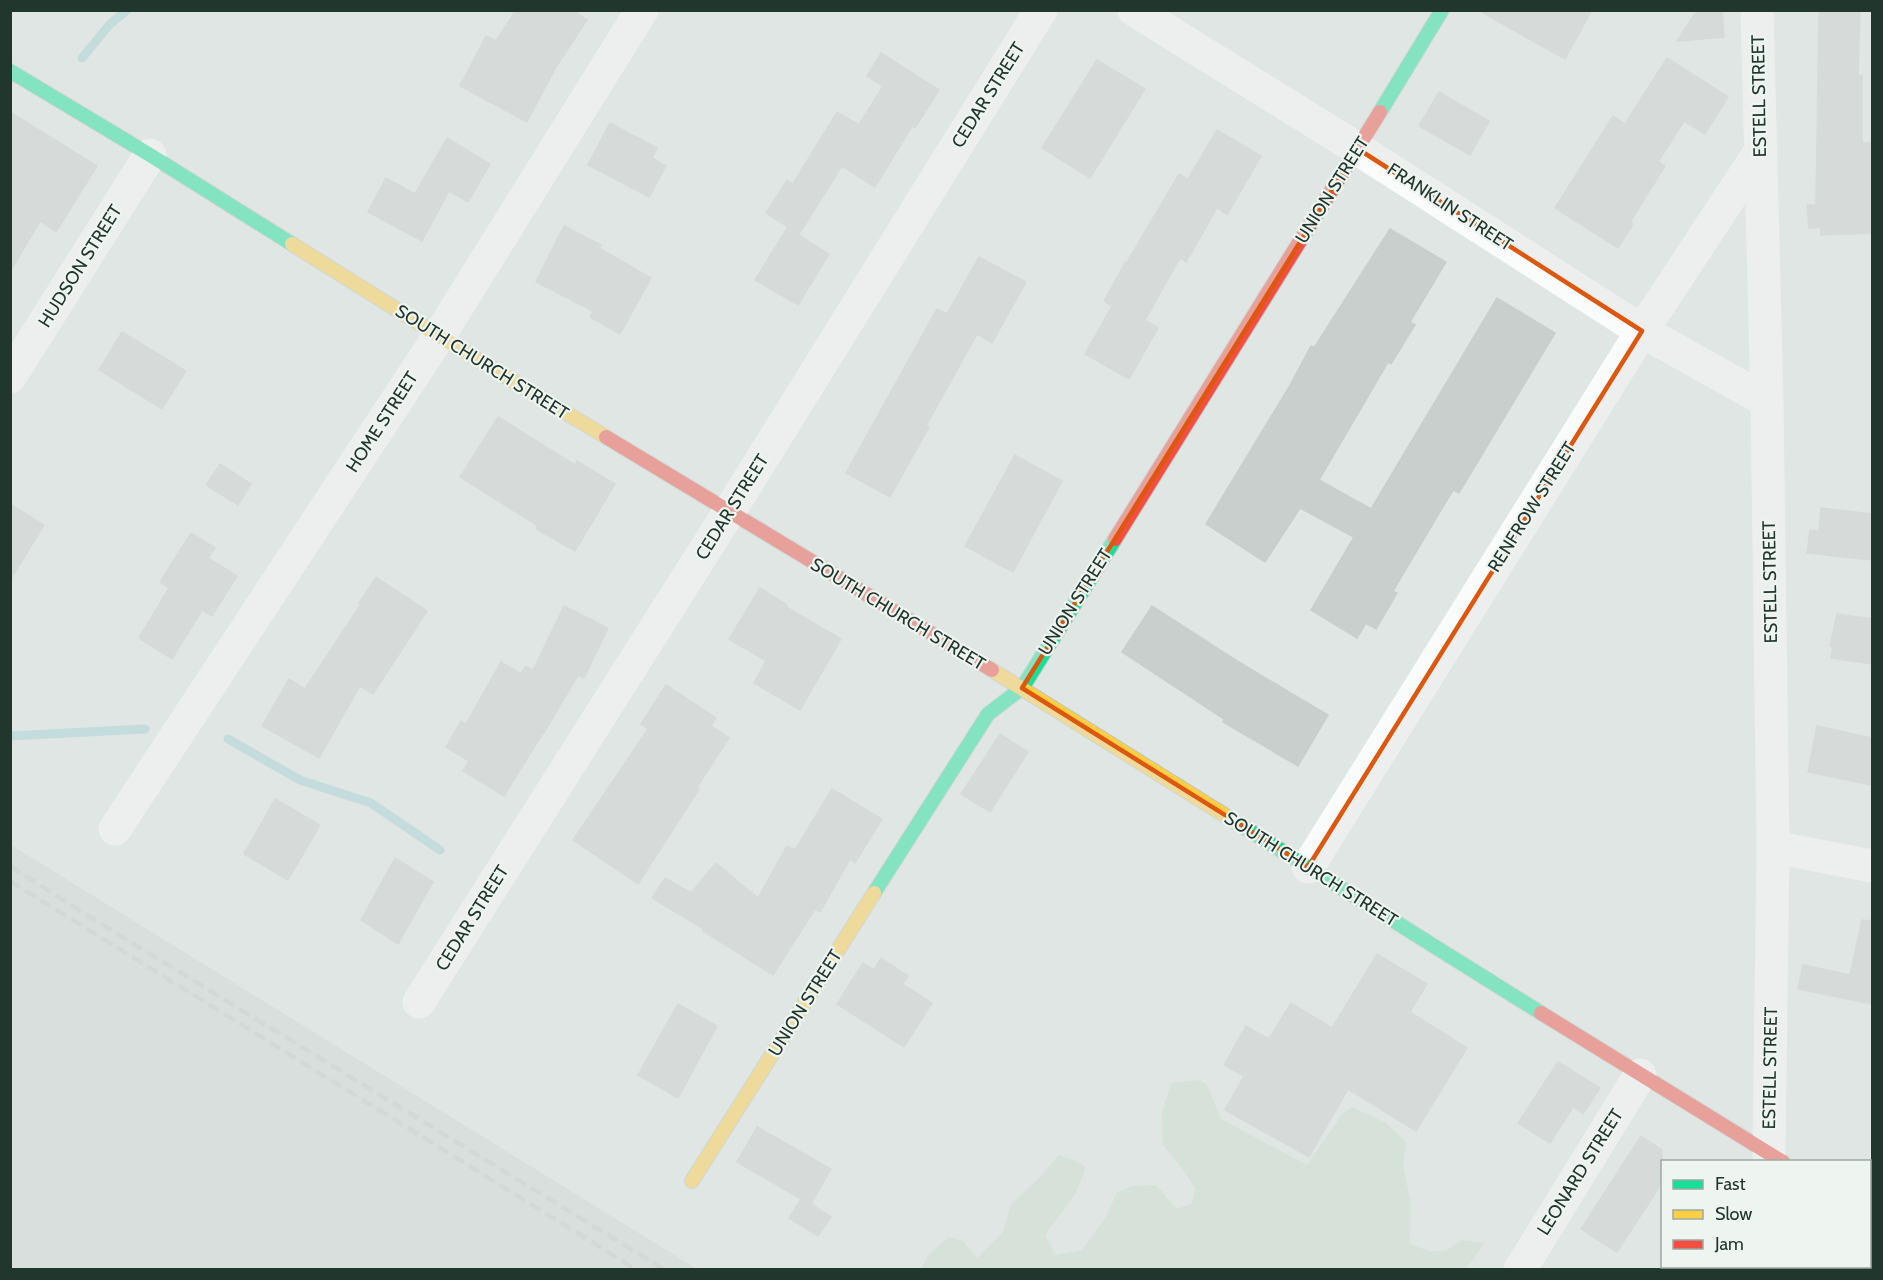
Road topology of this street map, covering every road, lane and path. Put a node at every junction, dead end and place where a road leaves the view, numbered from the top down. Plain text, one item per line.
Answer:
1 (642, 10) edge
2 (1041, 10) edge
3 (1134, 10) edge
4 (1442, 10) edge
5 (1758, 10) edge
6 (10, 70) edge
7 (1358, 149) junction
8 (1761, 150) junction
9 (150, 155) junction
10 (1642, 331) junction
11 (439, 336) junction
12 (10, 377) edge
13 (1767, 401) junction
14 (729, 512) junction
15 (1022, 688) junction
16 (115, 829) dead end
17 (1773, 847) junction
18 (1872, 866) edge
19 (1308, 867) junction
20 (419, 1002) dead end
21 (1640, 1075) junction
22 (1776, 1158) edge
23 (692, 1181) dead end
24 (1520, 1269) edge

1 - 11 street, HOME STREET
2 - 14 street, CEDAR STREET
3 - 7 street, FRANKLIN STREET
4 - 7 main road, UNION STREET
5 - 8 street, ESTELL STREET
6 - 9 main road, SOUTH CHURCH STREET
7 - 10 street, FRANKLIN STREET
7 - 15 main road, UNION STREET
8 - 10 street, RENFROW STREET
8 - 13 street, ESTELL STREET
9 - 11 main road, SOUTH CHURCH STREET
9 - 12 street, HUDSON STREET
10 - 13 street, FRANKLIN STREET
10 - 19 street, RENFROW STREET
11 - 14 main road, SOUTH CHURCH STREET
11 - 16 street, HOME STREET
13 - 17 street, ESTELL STREET
14 - 15 main road, SOUTH CHURCH STREET
14 - 20 street, CEDAR STREET
15 - 19 main road, SOUTH CHURCH STREET
15 - 23 main road, UNION STREET
17 - 18 street
17 - 22 street, ESTELL STREET
19 - 21 main road, SOUTH CHURCH STREET
21 - 22 main road, SOUTH CHURCH STREET
21 - 24 street, LEONARD STREET

